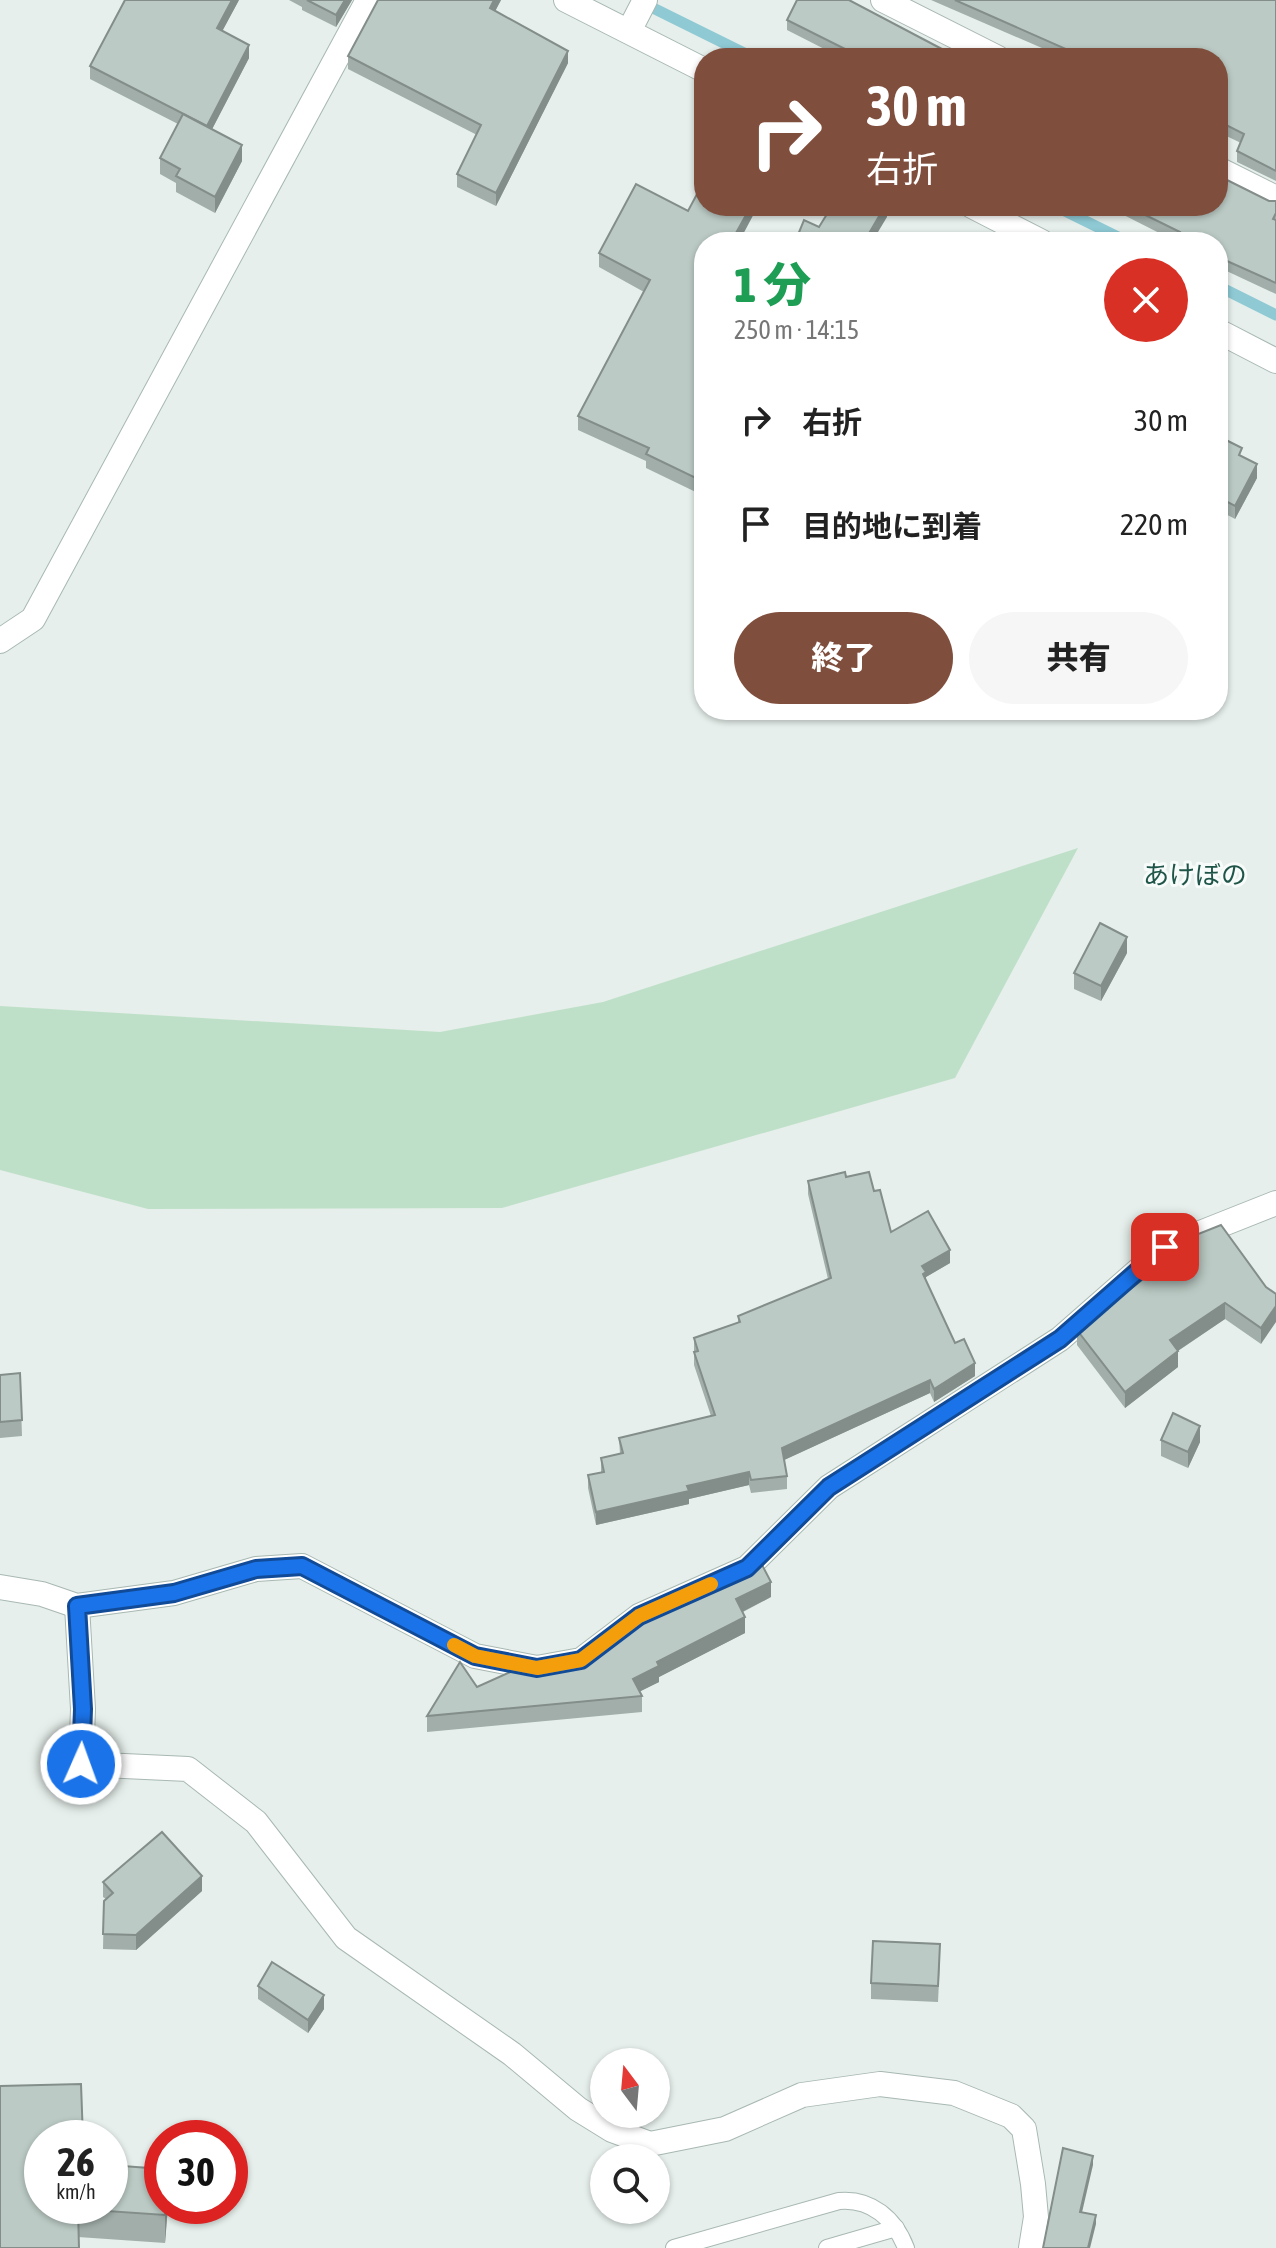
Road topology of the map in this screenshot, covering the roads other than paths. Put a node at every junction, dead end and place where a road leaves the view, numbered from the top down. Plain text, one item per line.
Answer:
1 (368, 0) edge
2 (566, 0) edge
3 (883, 0) edge
4 (636, 17) edge
5 (978, 48) edge
6 (694, 62) edge
7 (1228, 174) edge
8 (1276, 198) edge
9 (991, 216) edge
10 (1023, 232) edge
11 (1228, 336) edge
12 (1276, 361) edge
13 (0, 641) edge
14 (1276, 1203) edge
15 (0, 1587) edge
16 (77, 1606) junction
17 (896, 2228) junction
18 (675, 2248) edge
19 (827, 2248) edge
20 (906, 2248) edge
21 (1031, 2248) edge

1 - 13 street
2 - 4 street
3 - 5 street
4 - 6 street
7 - 8 street
9 - 10 street
11 - 12 street
14 - 16 street
15 - 16 street
16 - 21 street
17 - 18 lane
17 - 19 lane
17 - 20 lane

